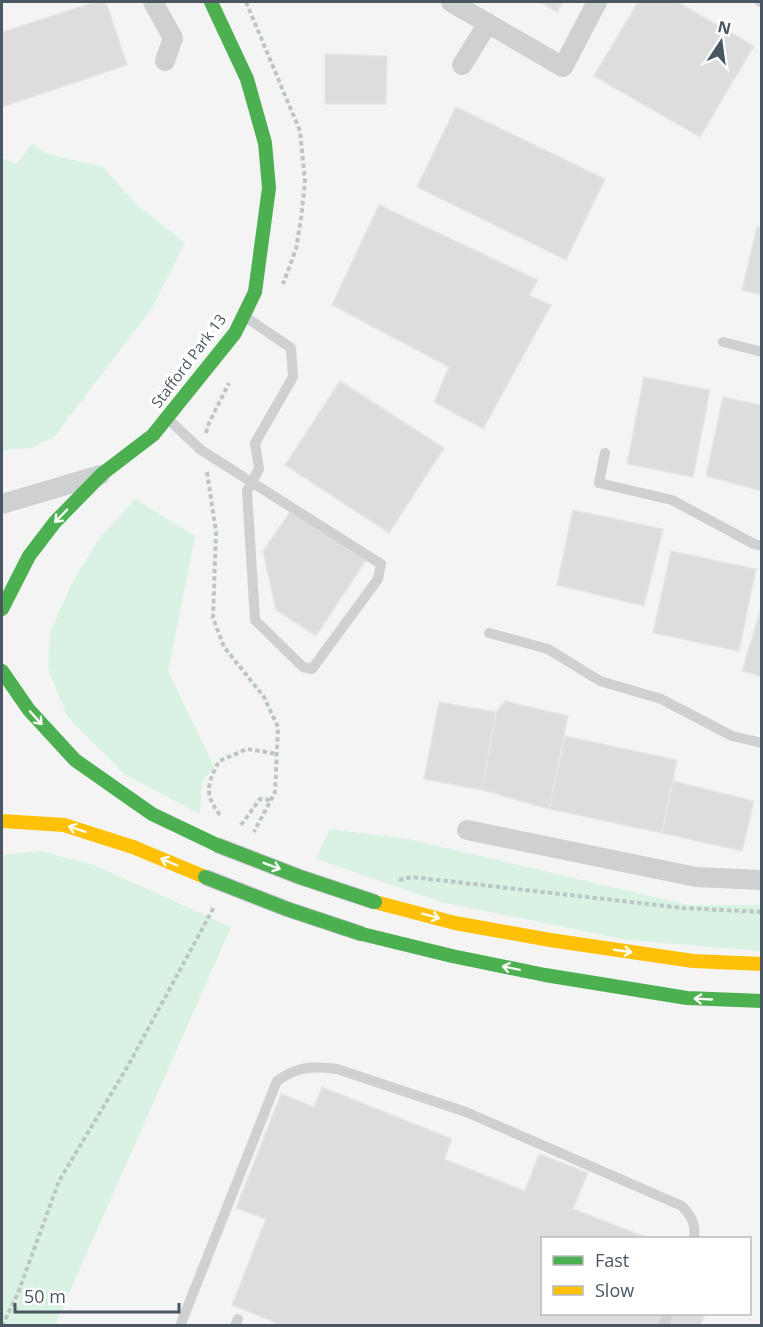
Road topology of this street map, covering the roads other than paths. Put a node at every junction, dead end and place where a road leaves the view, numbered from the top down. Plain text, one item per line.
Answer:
1 (153, 2) edge
2 (214, 2) edge
3 (451, 2) edge
4 (597, 2) edge
5 (488, 23) junction
6 (165, 62) dead end
7 (462, 65) dead end
8 (243, 316) junction
9 (723, 342) dead end
10 (762, 352) edge
11 (167, 418) junction
12 (605, 453) dead end
13 (102, 474) junction
14 (252, 481) junction
15 (2, 504) edge
16 (762, 546) edge
17 (2, 609) edge
18 (489, 633) dead end
19 (2, 671) edge
20 (762, 743) edge
21 (2, 821) edge
22 (467, 830) dead end
23 (762, 880) edge
24 (762, 964) edge
25 (762, 1001) edge
26 (694, 1237) edge
27 (180, 1326) edge

1 - 6 street
2 - 8 main road, Stafford Park 13
3 - 5 street
4 - 5 street
5 - 7 street
8 - 11 main road, Stafford Park 13
8 - 14 lane
9 - 10 lane
11 - 13 main road, Stafford Park 13
11 - 14 lane
12 - 16 lane
13 - 15 street
13 -> 17 main road, Stafford Park 13
14 - 14 lane
18 - 20 lane
19 -> 24 main road, bridge
25 -> 21 main road, bridge
22 - 23 street
26 - 27 lane

